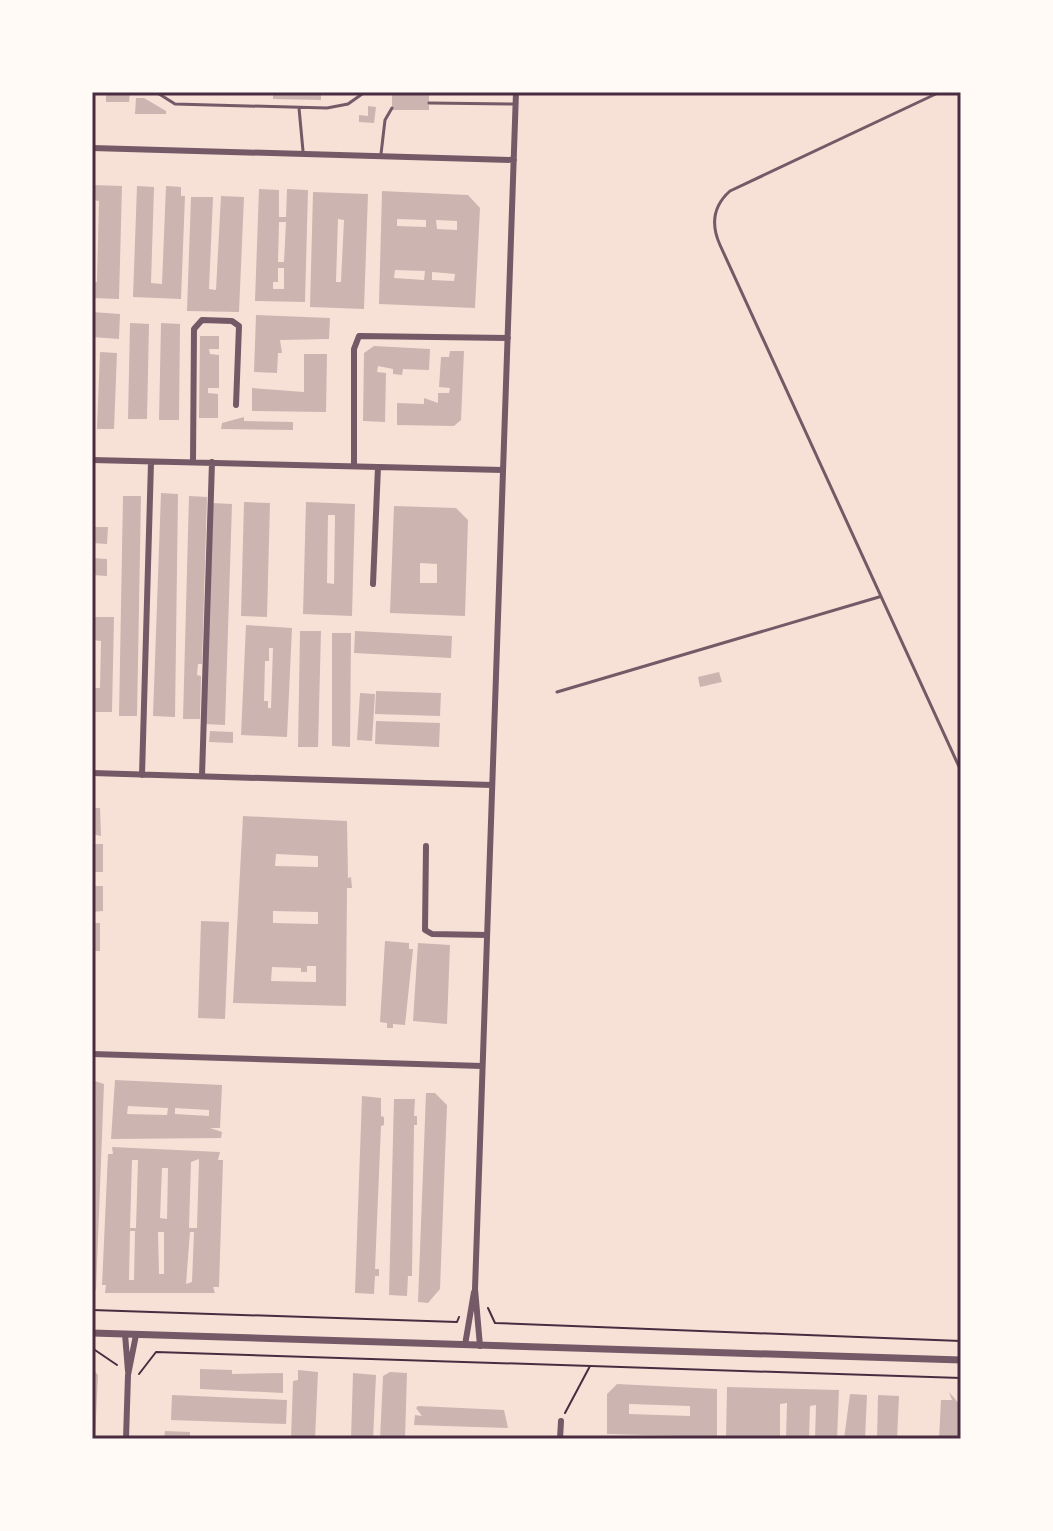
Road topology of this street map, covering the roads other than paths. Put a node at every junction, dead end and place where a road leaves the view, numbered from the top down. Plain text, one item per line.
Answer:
1 (156, 92) edge
2 (365, 92) edge
3 (516, 92) edge
4 (940, 92) edge
5 (429, 103) dead end
6 (516, 104) junction
7 (299, 108) junction
8 (392, 108) dead end
9 (92, 148) edge
10 (303, 153) junction
11 (381, 156) junction
12 (514, 160) junction
13 (508, 338) junction
14 (236, 405) dead end
15 (92, 460) edge
16 (151, 462) junction
17 (193, 462) junction
18 (212, 462) junction
19 (354, 466) junction
20 (378, 467) junction
21 (503, 470) junction
22 (373, 584) dead end
23 (881, 596) junction
24 (557, 692) dead end
25 (961, 771) edge
26 (92, 773) edge
27 (142, 775) junction
28 (202, 776) junction
29 (492, 785) junction
30 (426, 846) dead end
31 (487, 935) junction
32 (92, 1054) edge
33 (482, 1066) junction
34 (474, 1302) junction
35 (92, 1333) edge
36 (125, 1334) junction
37 (136, 1335) junction
38 (465, 1345) junction
39 (480, 1346) junction
40 (961, 1360) edge
41 (128, 1375) junction
42 (561, 1421) road end
43 (126, 1439) edge
44 (560, 1439) edge

1 - 7 lane
2 - 7 lane
3 - 6 street
4 - 23 lane
5 - 6 lane
6 - 12 street
7 - 10 lane
8 - 11 lane
9 - 10 street
10 - 11 street
11 - 12 street
12 - 13 street
13 - 19 street
13 - 21 street
14 - 17 street
15 - 16 street
16 - 17 street
16 - 27 street
17 - 18 street
18 - 19 street
18 - 28 street
19 - 20 street
20 - 21 street
20 - 22 street
21 - 29 street
23 - 24 lane
23 - 25 lane
26 - 27 street
27 - 28 street
28 - 29 street
29 - 31 street
30 - 31 street
31 - 33 street
32 - 33 street
33 - 34 street
34 - 38 street
34 - 39 street
35 - 36 street
36 - 37 street
36 - 41 street
37 - 38 street
37 - 41 street
38 - 39 street
39 - 40 street
41 - 43 street
42 - 44 street

